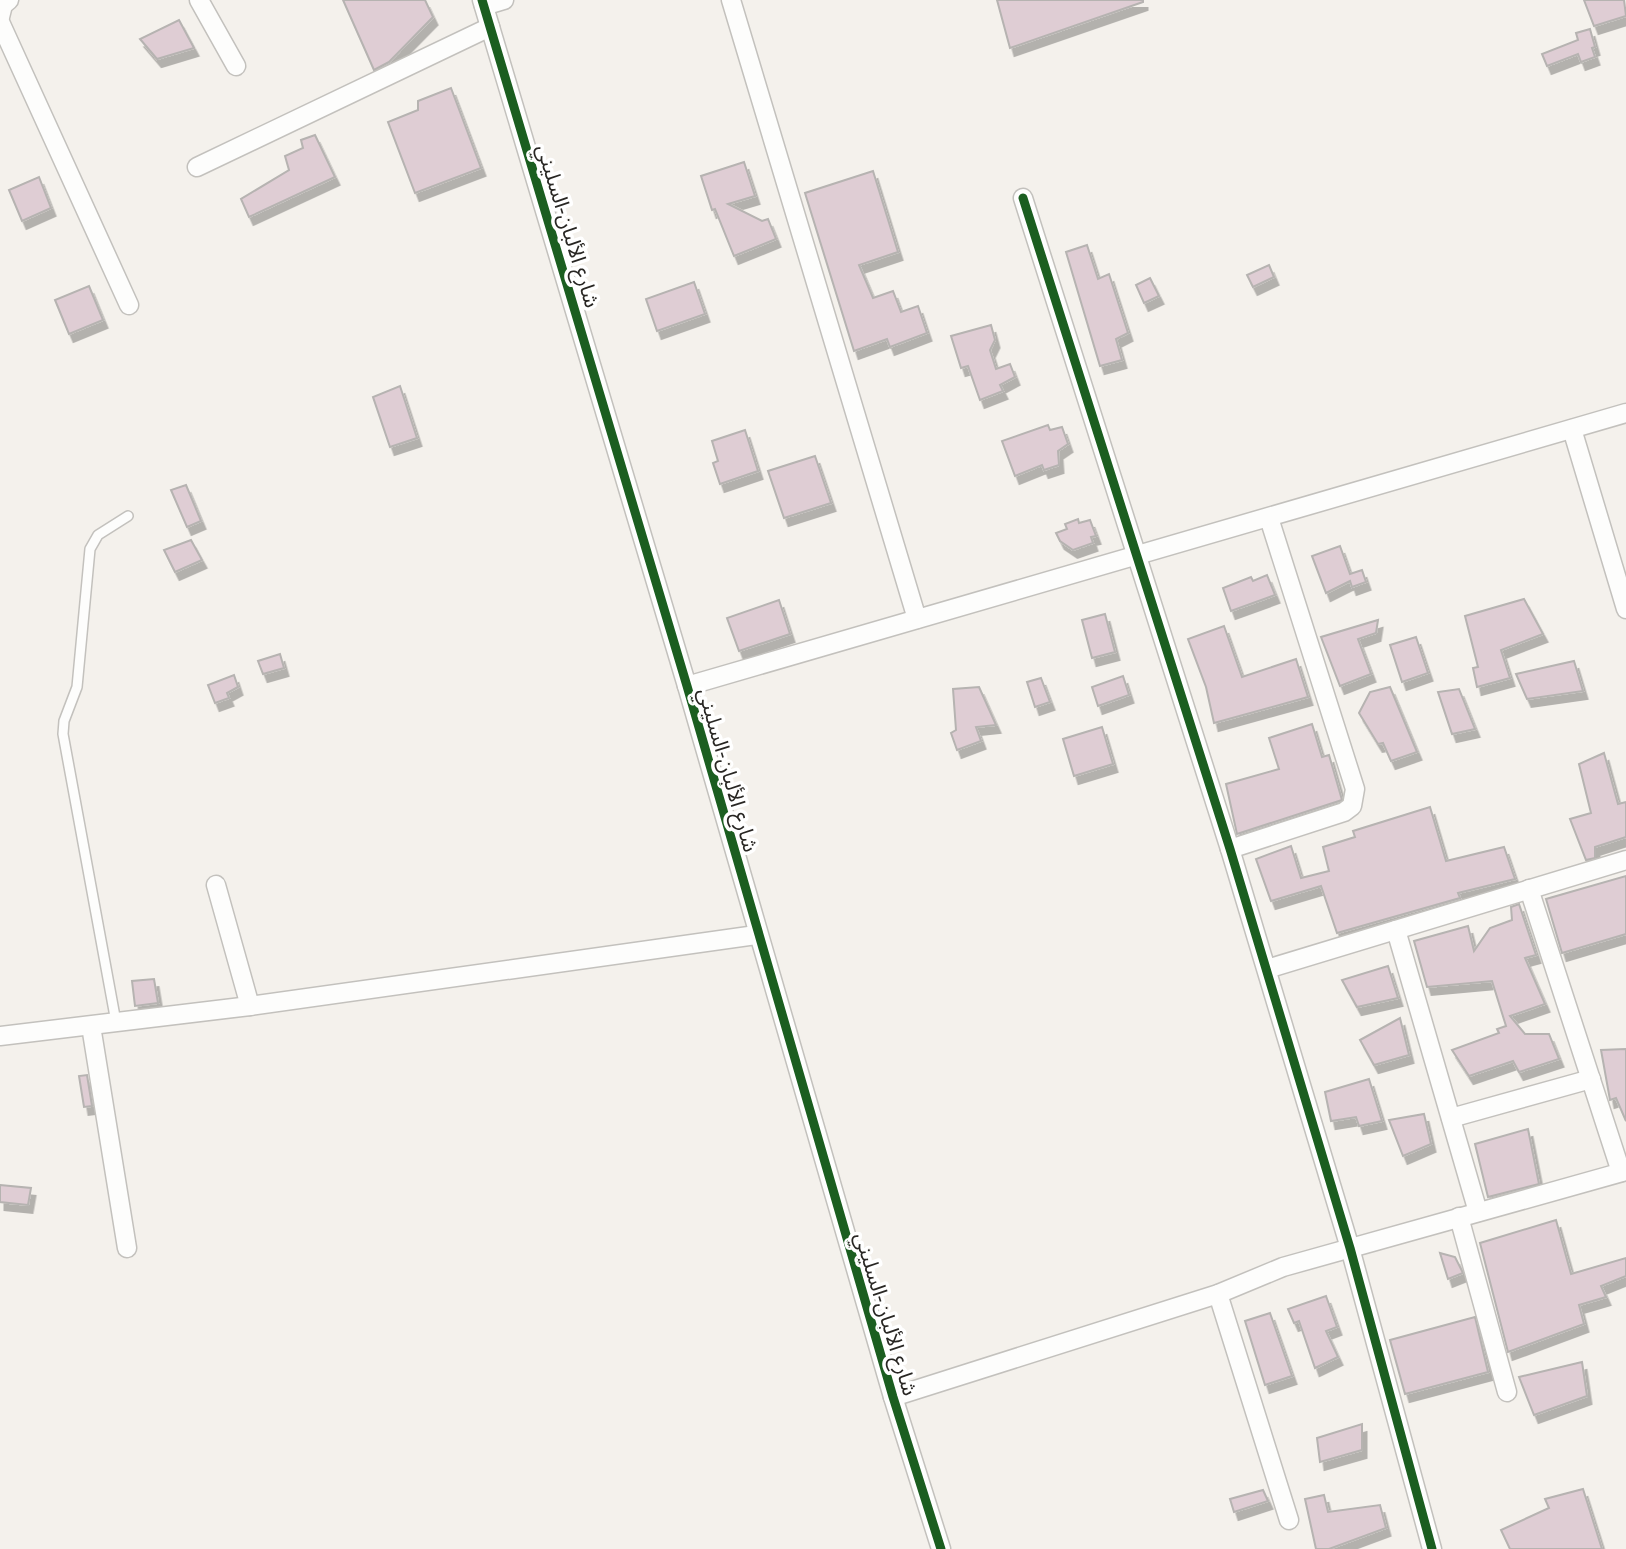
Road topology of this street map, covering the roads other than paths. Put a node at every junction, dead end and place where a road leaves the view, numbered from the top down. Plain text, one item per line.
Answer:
1 (9, 0) edge
2 (199, 0) edge
3 (504, 0) edge
4 (731, 0) edge
5 (483, 3) edge
6 (0, 20) edge
7 (490, 27) junction
8 (236, 66) dead end
9 (197, 167) dead end
10 (1023, 198) dead end
11 (129, 305) dead end
12 (1626, 413) edge
13 (1572, 429) junction
14 (128, 516) dead end
15 (1269, 517) junction
16 (1137, 556) junction
17 (1626, 609) edge
18 (916, 619) junction
19 (687, 686) junction
20 (1230, 849) junction
21 (1626, 860) edge
22 (216, 885) dead end
23 (1529, 889) junction
24 (1396, 930) junction
25 (756, 935) junction
26 (1266, 969) junction
27 (250, 1006) junction
28 (116, 1022) junction
29 (90, 1026) junction
30 (0, 1036) edge
31 (1591, 1079) junction
32 (1451, 1118) junction
33 (1624, 1172) edge
34 (1478, 1212) junction
35 (1459, 1217) junction
36 (127, 1248) dead end
37 (1350, 1248) junction
38 (1218, 1294) junction
39 (1507, 1392) dead end
40 (892, 1397) junction
41 (1289, 1520) dead end
42 (940, 1549) edge
43 (1432, 1549) edge

1 - 6 street
2 - 8 street
3 - 5 street
4 - 18 street
5 - 7 street, شارع الألبان-السليني
6 - 11 street
7 - 9 street
7 - 19 street, شارع الألبان-السليني
10 - 16 street
12 - 13 street
13 - 15 street
13 - 17 street
14 - 28 lane
15 - 16 street
15 - 20 street
16 - 18 street
16 - 20 street
18 - 19 street
19 - 25 street, شارع الألبان-السليني
20 - 26 street
21 - 23 street
22 - 27 street
23 - 24 street
23 - 31 street
24 - 26 street
24 - 32 street
25 - 27 street
25 - 40 street, شارع الألبان-السليني
26 - 37 street
27 - 28 street
28 - 29 street
29 - 30 street
29 - 36 street
31 - 32 street
31 - 33 street
32 - 34 street
33 - 34 street
34 - 35 street
35 - 37 street
35 - 39 street
37 - 38 street
37 - 43 street
38 - 40 street
38 - 41 street
40 - 42 street, شارع الألبان-السليني

